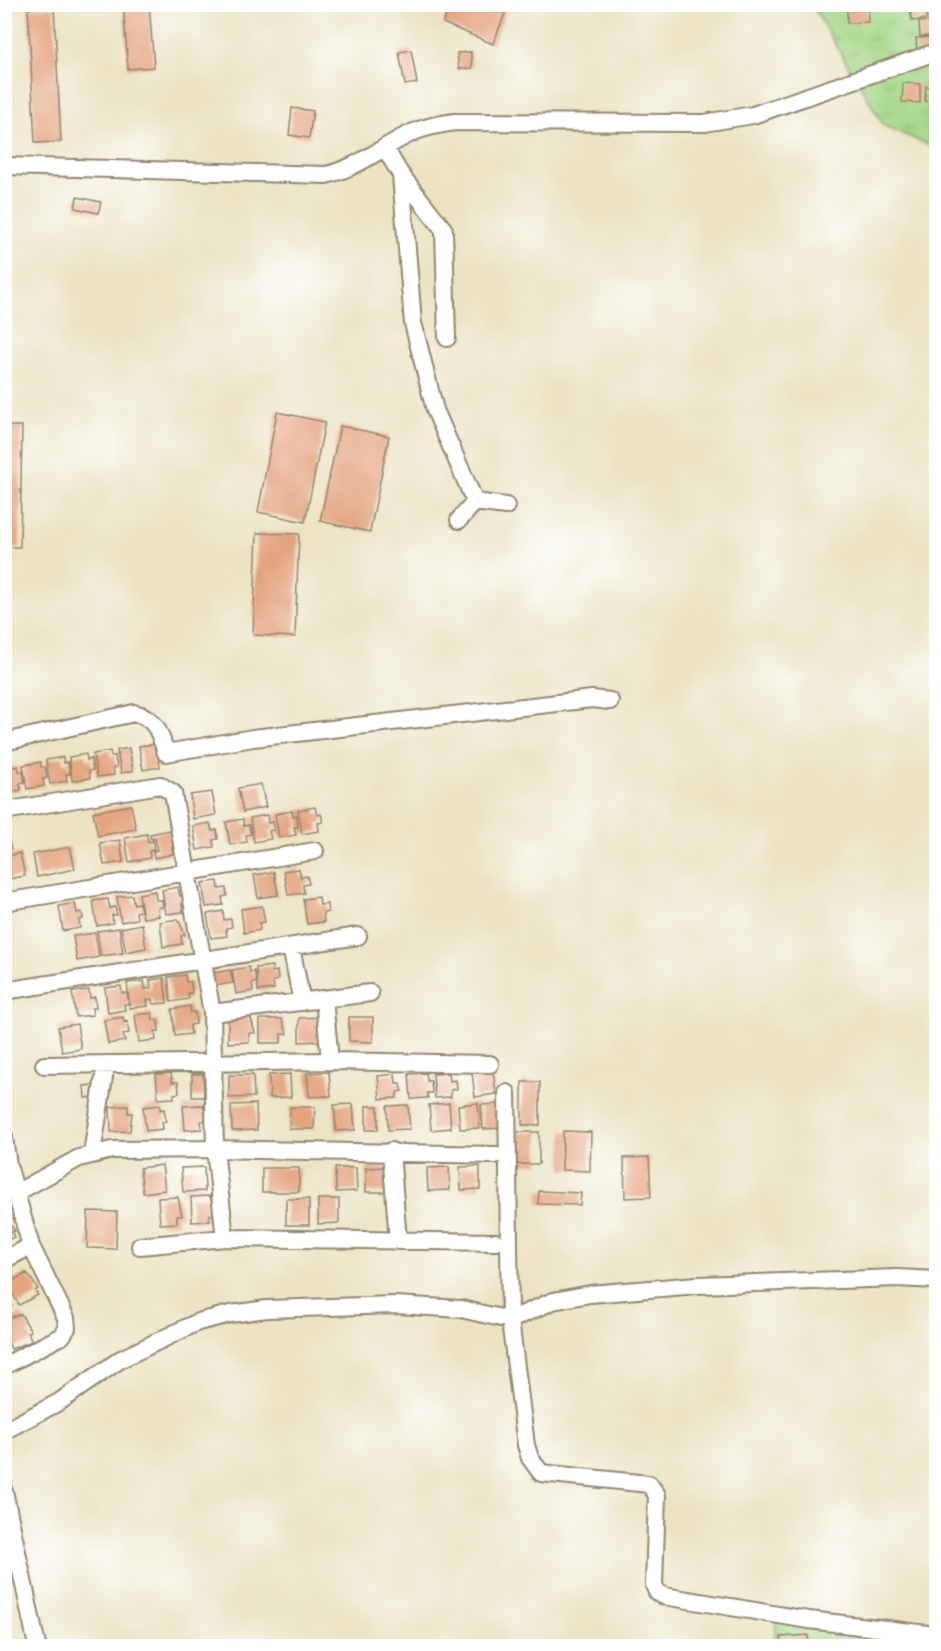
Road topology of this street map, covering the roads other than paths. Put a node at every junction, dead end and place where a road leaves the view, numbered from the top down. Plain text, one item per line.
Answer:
1 (936, 52) edge
2 (385, 148) junction
3 (4, 166) edge
4 (401, 175) junction
5 (447, 338) dead end
6 (476, 502) junction
7 (506, 506) dead end
8 (459, 520) dead end
9 (610, 701) dead end
10 (4, 742) edge
11 (4, 812) edge
12 (315, 851) dead end
13 (188, 871) junction
14 (4, 902) edge
15 (358, 936) dead end
16 (291, 947) junction
17 (203, 961) junction
18 (4, 991) edge
19 (370, 993) dead end
20 (324, 999) junction
21 (302, 1002) junction
22 (213, 1013) junction
23 (330, 1061) junction
24 (213, 1062) junction
25 (106, 1064) junction
26 (490, 1064) dead end
27 (44, 1065) dead end
28 (507, 1093) dead end
29 (4, 1137) edge
30 (215, 1149) junction
31 (391, 1151) junction
32 (92, 1154) junction
33 (495, 1155) dead end
34 (16, 1193) junction
35 (225, 1238) junction
36 (398, 1241) junction
37 (496, 1242) dead end
38 (31, 1246) junction
39 (140, 1246) dead end
40 (4, 1260) edge
41 (936, 1280) edge
42 (510, 1320) junction
43 (4, 1366) edge
44 (4, 1431) edge
45 (4, 1491) edge
46 (936, 1635) edge
47 (37, 1647) edge

1 - 2 street
2 - 3 street
2 - 4 street
4 - 5 street
4 - 6 street
6 - 7 street
6 - 8 street
9 - 10 street
11 - 13 street
12 - 13 street
13 - 14 street
13 - 17 street
15 - 16 street
16 - 17 street
16 - 21 street
17 - 18 street
17 - 22 street
19 - 20 street
20 - 21 street
20 - 23 street
21 - 22 street
22 - 24 street
23 - 24 street
23 - 26 street
24 - 25 street
24 - 30 street
25 - 27 street
25 - 32 street
28 - 42 street
29 - 34 street
30 - 31 street
30 - 32 street
30 - 35 street
31 - 33 street
31 - 36 street
32 - 34 street
34 - 38 street
35 - 36 street
35 - 39 street
36 - 37 street
38 - 40 street
38 - 43 street
41 - 42 street
42 - 44 street
42 - 46 street
45 - 47 street

